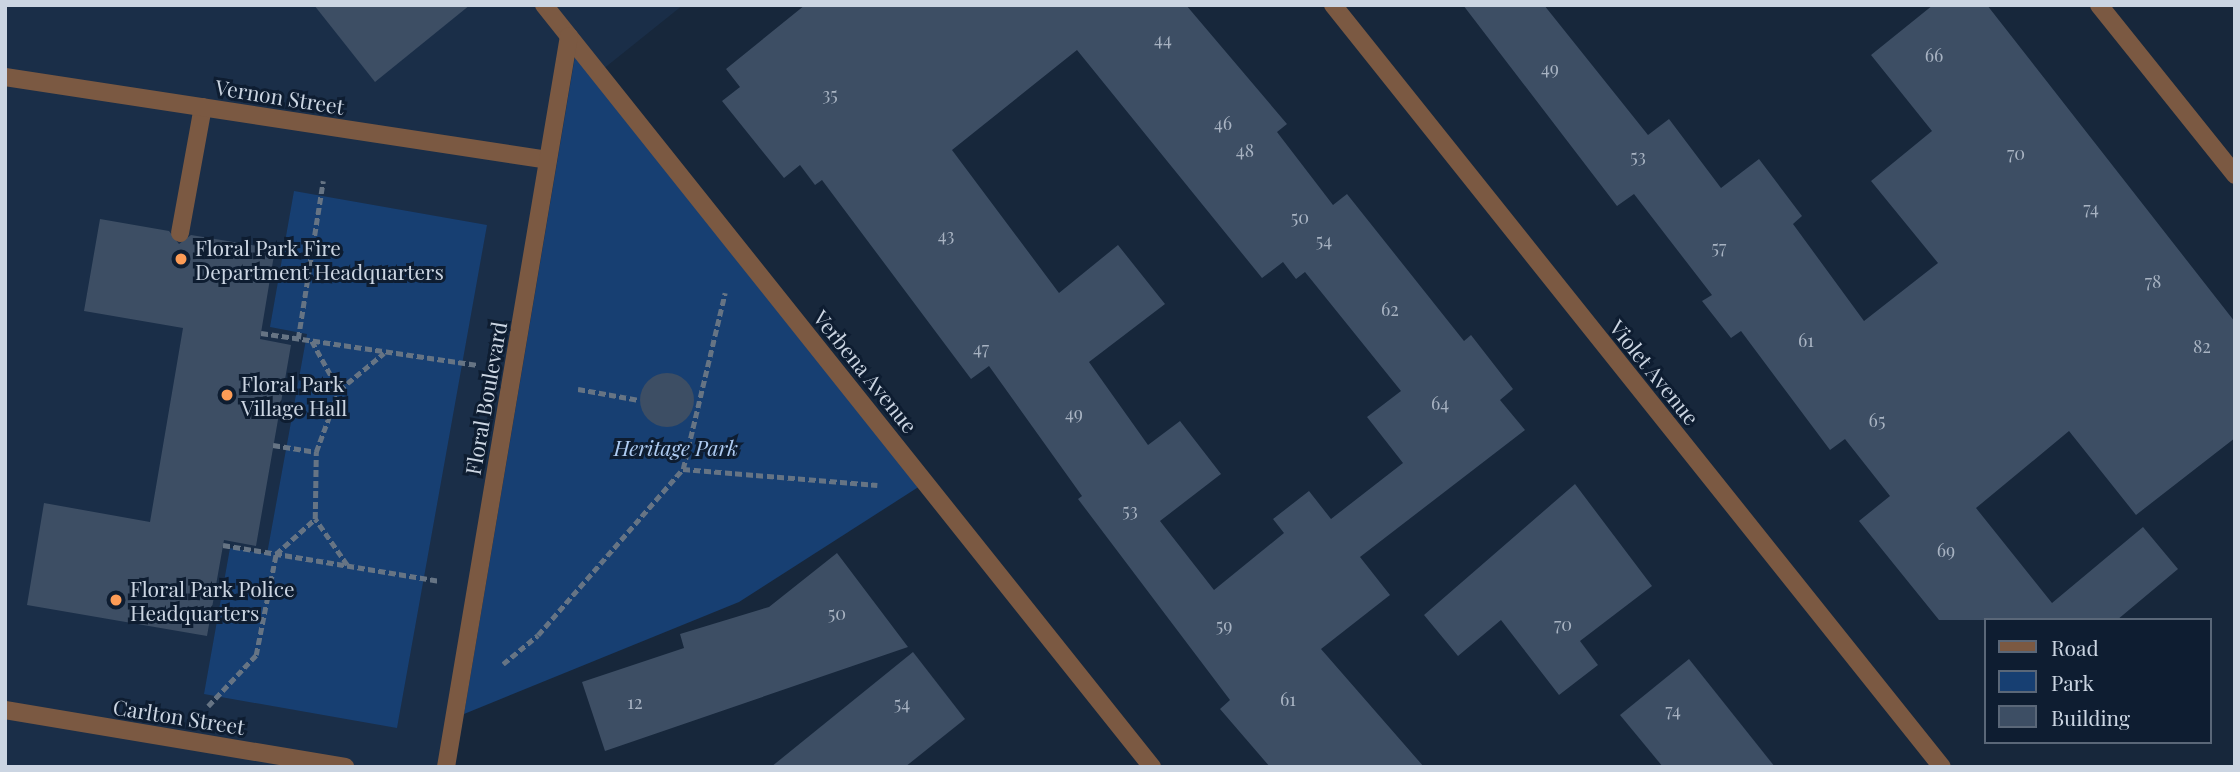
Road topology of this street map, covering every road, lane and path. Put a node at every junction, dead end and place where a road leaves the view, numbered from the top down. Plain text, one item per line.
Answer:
1 (544, 5) edge
2 (1333, 5) edge
3 (2099, 5) edge
4 (569, 36) junction
5 (5, 77) edge
6 (203, 107) junction
7 (548, 160) junction
8 (2235, 175) edge
9 (323, 181) dead end
10 (180, 233) dead end
11 (736, 245) junction
12 (261, 333) dead end
13 (298, 339) junction
14 (312, 341) junction
15 (384, 353) junction
16 (513, 370) junction
17 (578, 389) dead end
18 (339, 390) junction
19 (639, 400) dead end
20 (273, 445) dead end
21 (316, 452) junction
22 (682, 469) junction
23 (930, 489) junction
24 (315, 519) junction
25 (223, 545) dead end
26 (276, 554) junction
27 (347, 565) junction
28 (476, 586) junction
29 (457, 698) junction
30 (208, 707) dead end
31 (5, 710) edge
32 (345, 767) edge
33 (446, 767) edge
34 (1152, 767) edge
35 (1942, 767) edge

1 - 4 street, Verbena Avenue
2 - 35 street, Violet Avenue
3 - 8 street
4 - 7 street, Floral Boulevard
4 - 11 street, Verbena Avenue
5 - 6 street, Vernon Street
6 - 7 street, Vernon Street
6 - 10 street
7 - 16 street, Floral Boulevard
9 - 13 path
11 - 22 path
11 - 23 street, Verbena Avenue
12 - 13 path
13 - 14 path
14 - 15 path
14 - 18 path
15 - 16 path
15 - 18 path
16 - 28 street, Floral Boulevard
17 - 19 path
18 - 21 path
20 - 21 path
21 - 24 path
22 - 23 path
22 - 29 path
23 - 34 street, Verbena Avenue
24 - 26 path
24 - 27 path
25 - 26 path
26 - 27 path
26 - 30 path
27 - 28 path
28 - 29 street, Floral Boulevard
29 - 33 street, Floral Boulevard
31 - 32 street, Carlton Street

